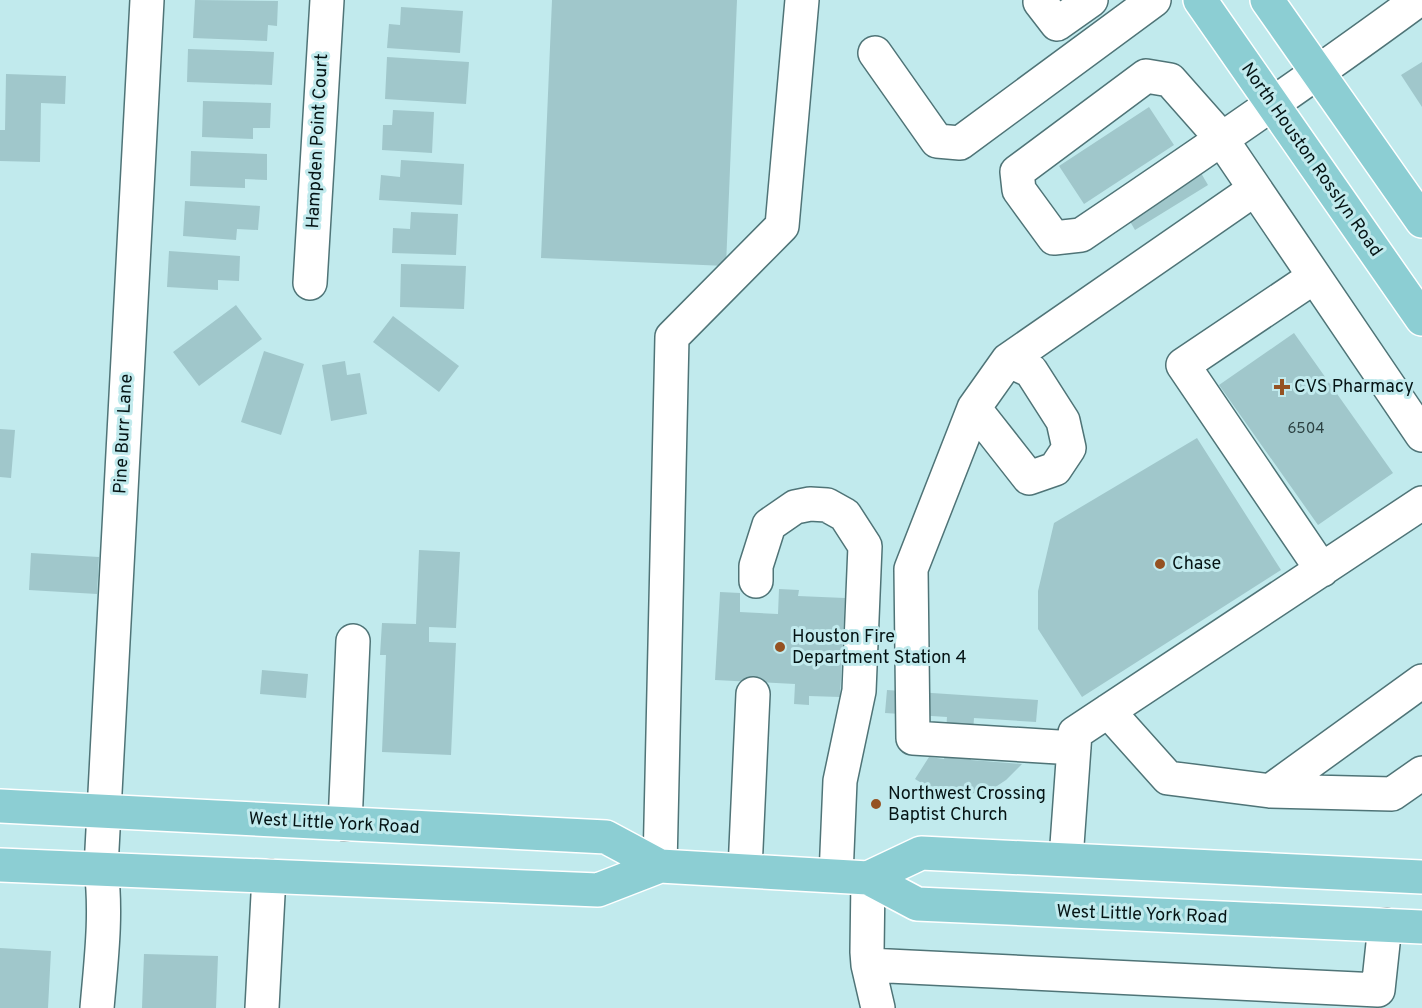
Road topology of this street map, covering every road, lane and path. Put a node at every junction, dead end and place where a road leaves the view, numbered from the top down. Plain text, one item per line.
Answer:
1 (147, 0) edge
2 (327, 0) edge
3 (802, 0) edge
4 (1091, 0) edge
5 (1154, 0) edge
6 (1200, 0) edge
7 (1268, 0) edge
8 (1418, 0) edge
9 (1044, 6) edge
10 (875, 53) dead end
11 (1081, 56) junction
12 (1319, 72) junction
13 (1270, 104) junction
14 (1222, 140) junction
15 (1255, 189) junction
16 (1422, 221) edge
17 (1314, 277) junction
18 (310, 283) dead end
19 (1422, 319) edge
20 (1008, 360) junction
21 (974, 408) junction
22 (1422, 435) edge
23 (1422, 503) edge
24 (1322, 570) junction
25 (756, 581) dead end
26 (353, 641) dead end
27 (1422, 681) edge
28 (753, 694) dead end
29 (1108, 711) junction
30 (1074, 748) junction
31 (1422, 773) edge
32 (1270, 791) junction
33 (0, 806) edge
34 (104, 812) junction
35 (345, 824) junction
36 (1066, 860) junction
37 (0, 865) edge
38 (660, 866) junction
39 (101, 868) junction
40 (744, 870) junction
41 (269, 876) junction
42 (852, 877) junction
43 (1422, 877) edge
44 (1066, 912) junction
45 (1385, 925) junction
46 (1422, 927) edge
47 (868, 965) junction
48 (1377, 999) edge
49 (97, 1008) edge
50 (262, 1008) edge
51 (878, 1008) edge

1 - 34 street, Pine Burr Lane
2 - 18 street, Hampden Point Court
3 - 38 street
4 - 9 street
5 - 11 street
6 - 13 main road, North Houston Rosslyn Road
7 - 12 main road
8 - 12 street
9 - 11 street
10 - 11 street
12 - 13 street
12 - 16 main road
13 - 14 street
13 - 19 main road, North Houston Rosslyn Road
14 - 14 street
14 - 15 street
15 - 17 street
15 - 20 street
17 - 22 street
17 - 24 street
20 - 21 street
20 - 21 street
21 - 30 street
23 - 24 street
24 - 29 street
25 - 42 street
26 - 35 street
27 - 32 street
28 - 40 street
29 - 30 street
29 - 32 street
30 - 36 street
31 - 32 street
33 - 34 main road, West Little York Road
34 - 35 main road, West Little York Road
34 - 39 street, Pine Burr Lane
35 - 38 main road, West Little York Road
36 - 42 main road, West Little York Road
36 - 43 main road, West Little York Road
36 - 44 main road
37 - 39 main road, West Little York Road
38 - 40 main road, West Little York Road
38 - 41 main road, West Little York Road
39 - 41 main road, West Little York Road
39 - 49 street, Pine Burr Lane
40 - 42 main road, West Little York Road
41 - 50 street
42 - 44 main road, West Little York Road
42 - 47 street
44 - 45 main road, West Little York Road
45 - 46 main road, West Little York Road
45 - 48 street
47 - 48 street
47 - 51 street

